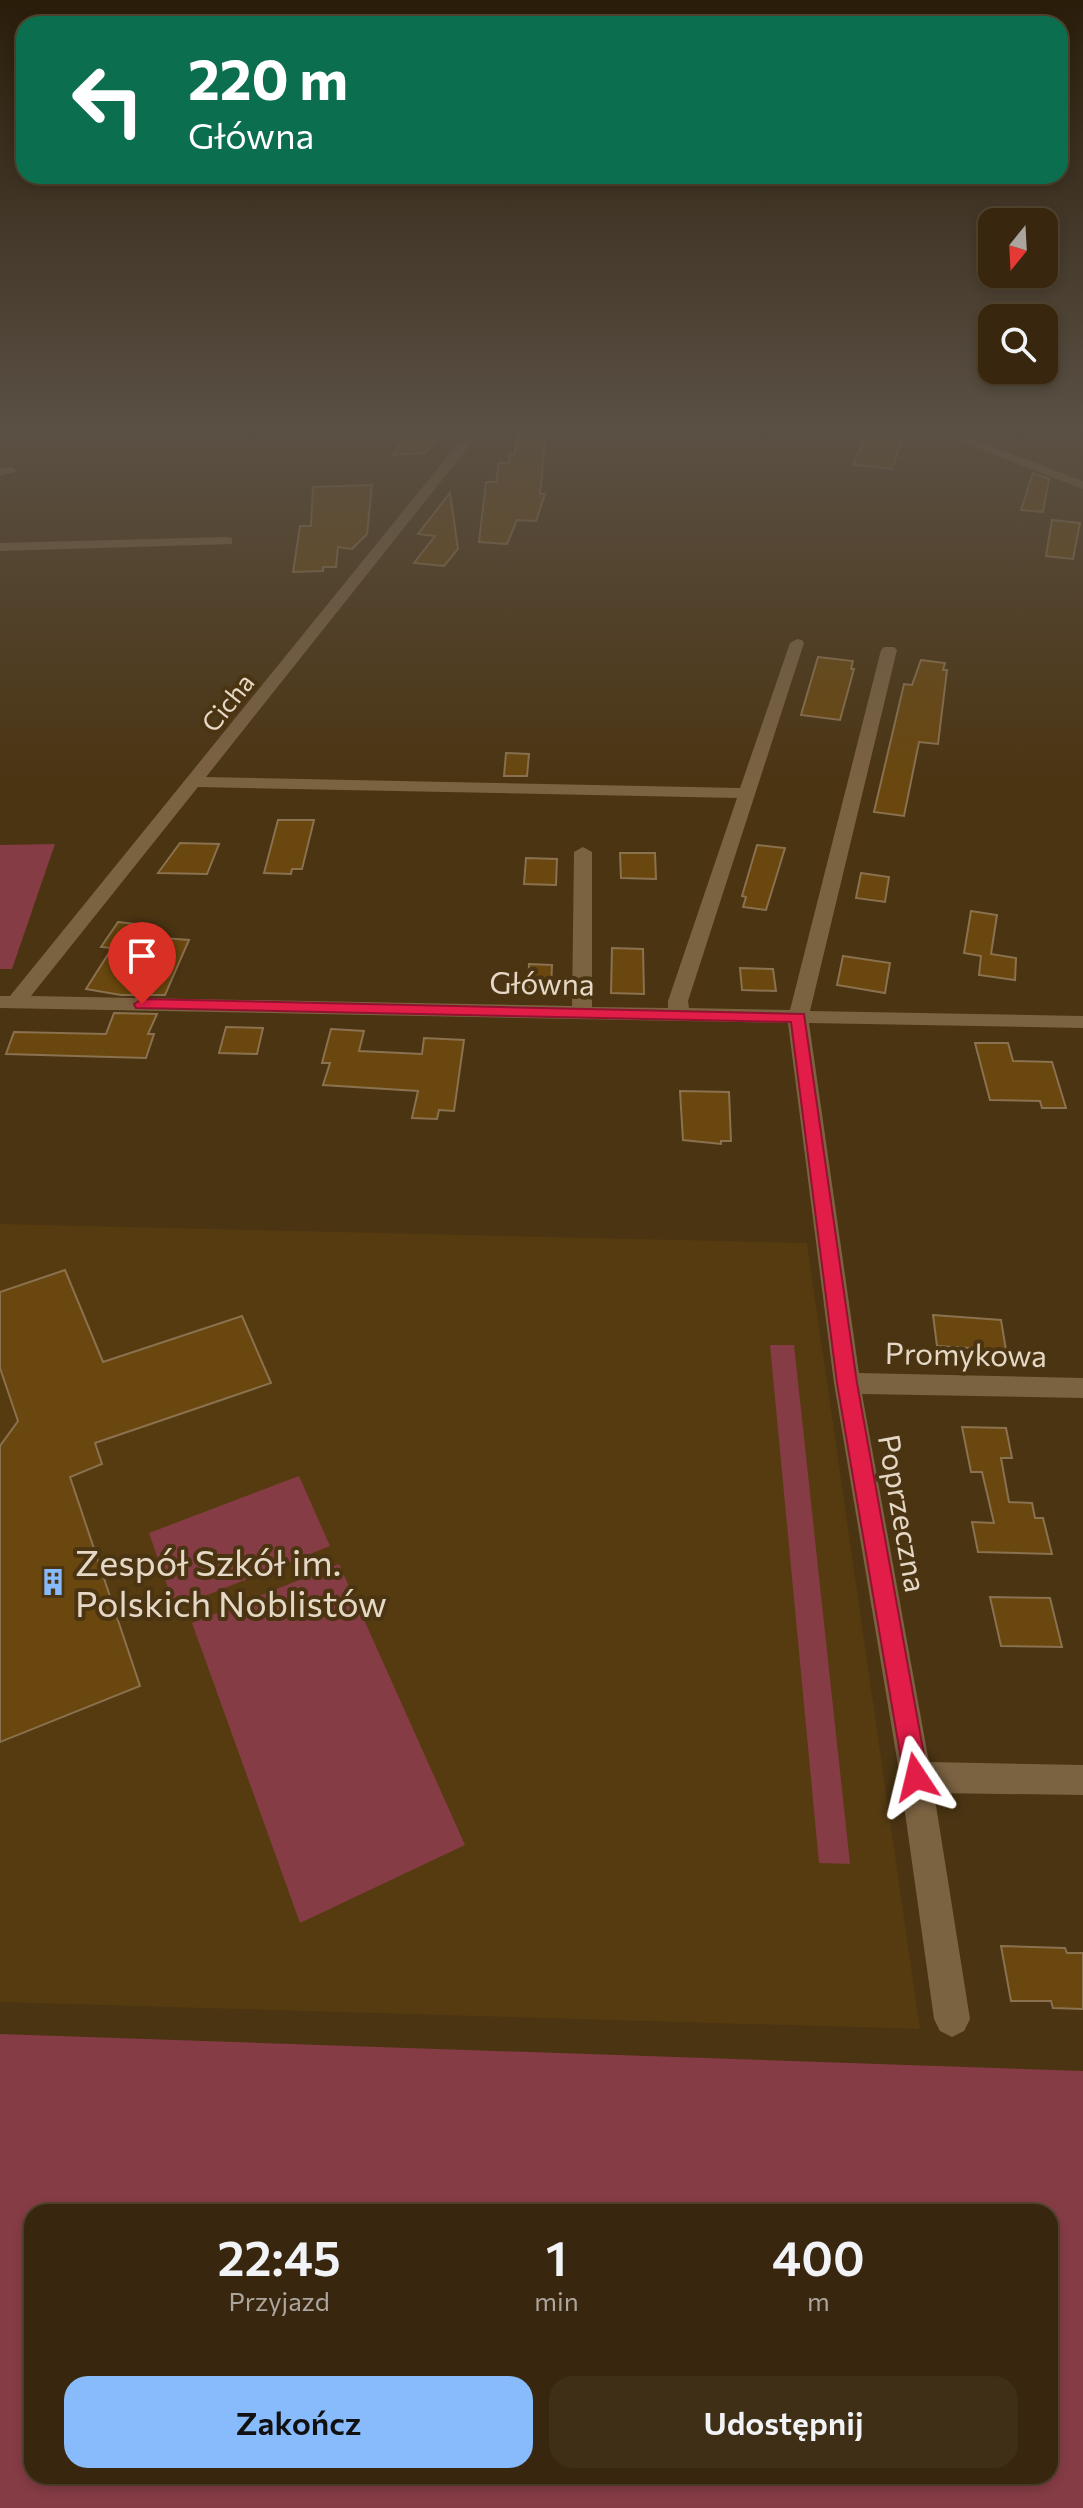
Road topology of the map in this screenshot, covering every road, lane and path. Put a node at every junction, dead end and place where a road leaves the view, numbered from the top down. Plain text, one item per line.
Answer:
1 (381, 548) edge
2 (797, 643) dead end
3 (889, 650) dead end
4 (193, 782) junction
5 (749, 793) junction
6 (583, 852) dead end
7 (8, 1002) edge
8 (582, 1012) junction
9 (679, 1014) junction
10 (798, 1018) junction
11 (1083, 1022) edge
12 (847, 1383) junction
13 (1083, 1388) edge
14 (916, 1777) junction
15 (1083, 1780) edge
16 (952, 2019) dead end

1 - 4 street, Cicha
2 - 5 street
3 - 10 street
4 - 5 street
4 - 7 street, Cicha
5 - 9 street
6 - 8 street
7 - 8 street, Główna
8 - 9 street, Główna
9 - 10 street, Główna
10 - 11 street, Główna
10 - 12 street, Poprzeczna
12 - 13 street, Promykowa
12 - 14 street, Poprzeczna
14 - 15 street
14 - 16 street, Poprzeczna

